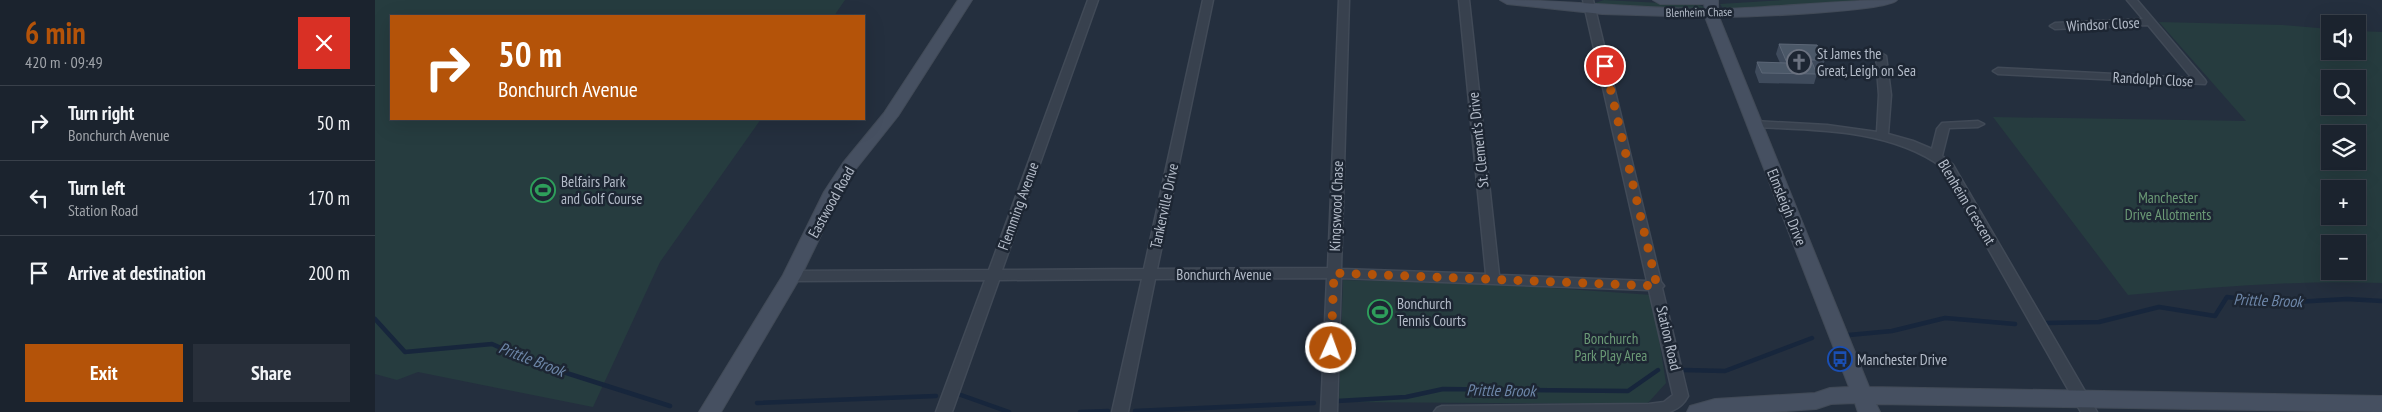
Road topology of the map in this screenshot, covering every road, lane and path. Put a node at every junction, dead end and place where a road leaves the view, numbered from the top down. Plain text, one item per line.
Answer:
1 (965, 0) edge
2 (1093, 0) edge
3 (1208, 0) edge
4 (1344, 0) edge
5 (1464, 0) edge
6 (1507, 0) edge
7 (1660, 0) edge
8 (1733, 0) edge
9 (1886, 0) edge
10 (2132, 0) edge
11 (1590, 4) edge
12 (1712, 4) edge
13 (2152, 22) junction
14 (2055, 26) dead end
15 (1881, 56) dead end
16 (1998, 71) dead end
17 (1754, 124) junction
18 (1978, 124) dead end
19 (1882, 137) junction
20 (1937, 155) junction
21 (1334, 273) junction
22 (1149, 274) junction
23 (994, 275) junction
24 (792, 276) junction
25 (1493, 280) junction
26 (1657, 286) junction
27 (2382, 404) edge
28 (1866, 405) edge
29 (2086, 406) edge
30 (2260, 406) edge
31 (710, 412) edge
32 (944, 412) edge
33 (1120, 412) edge
34 (1329, 412) edge
35 (1442, 412) edge
36 (1506, 412) edge
37 (1698, 412) edge

1 - 24 street, Eastwood Road
2 - 23 street, Flemming Avenue
3 - 22 street, Tankerville Drive
4 - 21 street, Kingswood Chase
5 - 25 street, St. Clement's Drive
6 - 11 street, Blenheim Chase
7 - 12 street, Blenheim Chase
8 - 12 street, Blenheim Chase
9 - 12 street, Blenheim Chase
10 - 13 street, Randolph Close
11 - 12 street, Blenheim Chase
11 - 26 street, Station Road
12 - 17 street, Elmsleigh Drive
13 - 14 street, Windsor Close
13 - 16 street, Randolph Close
15 - 19 street
17 - 19 street, Blenheim Crescent
17 - 28 street, Elmsleigh Drive
18 - 20 street
19 - 20 street, Blenheim Crescent
20 - 29 street, Blenheim Crescent
21 - 22 street, Bonchurch Avenue
21 - 25 street, Bonchurch Avenue
21 - 34 street, Kingswood Chase
22 - 23 street, Bonchurch Avenue
22 - 33 street, Tankerville Drive
23 - 24 street, Bonchurch Avenue
23 - 32 street, Flemming Avenue
24 - 31 street, Eastwood Road
25 - 26 street, Bonchurch Avenue
26 - 36 street, Station Road
27 - 30 street
28 - 29 street
28 - 37 street
29 - 30 street
35 - 36 street

